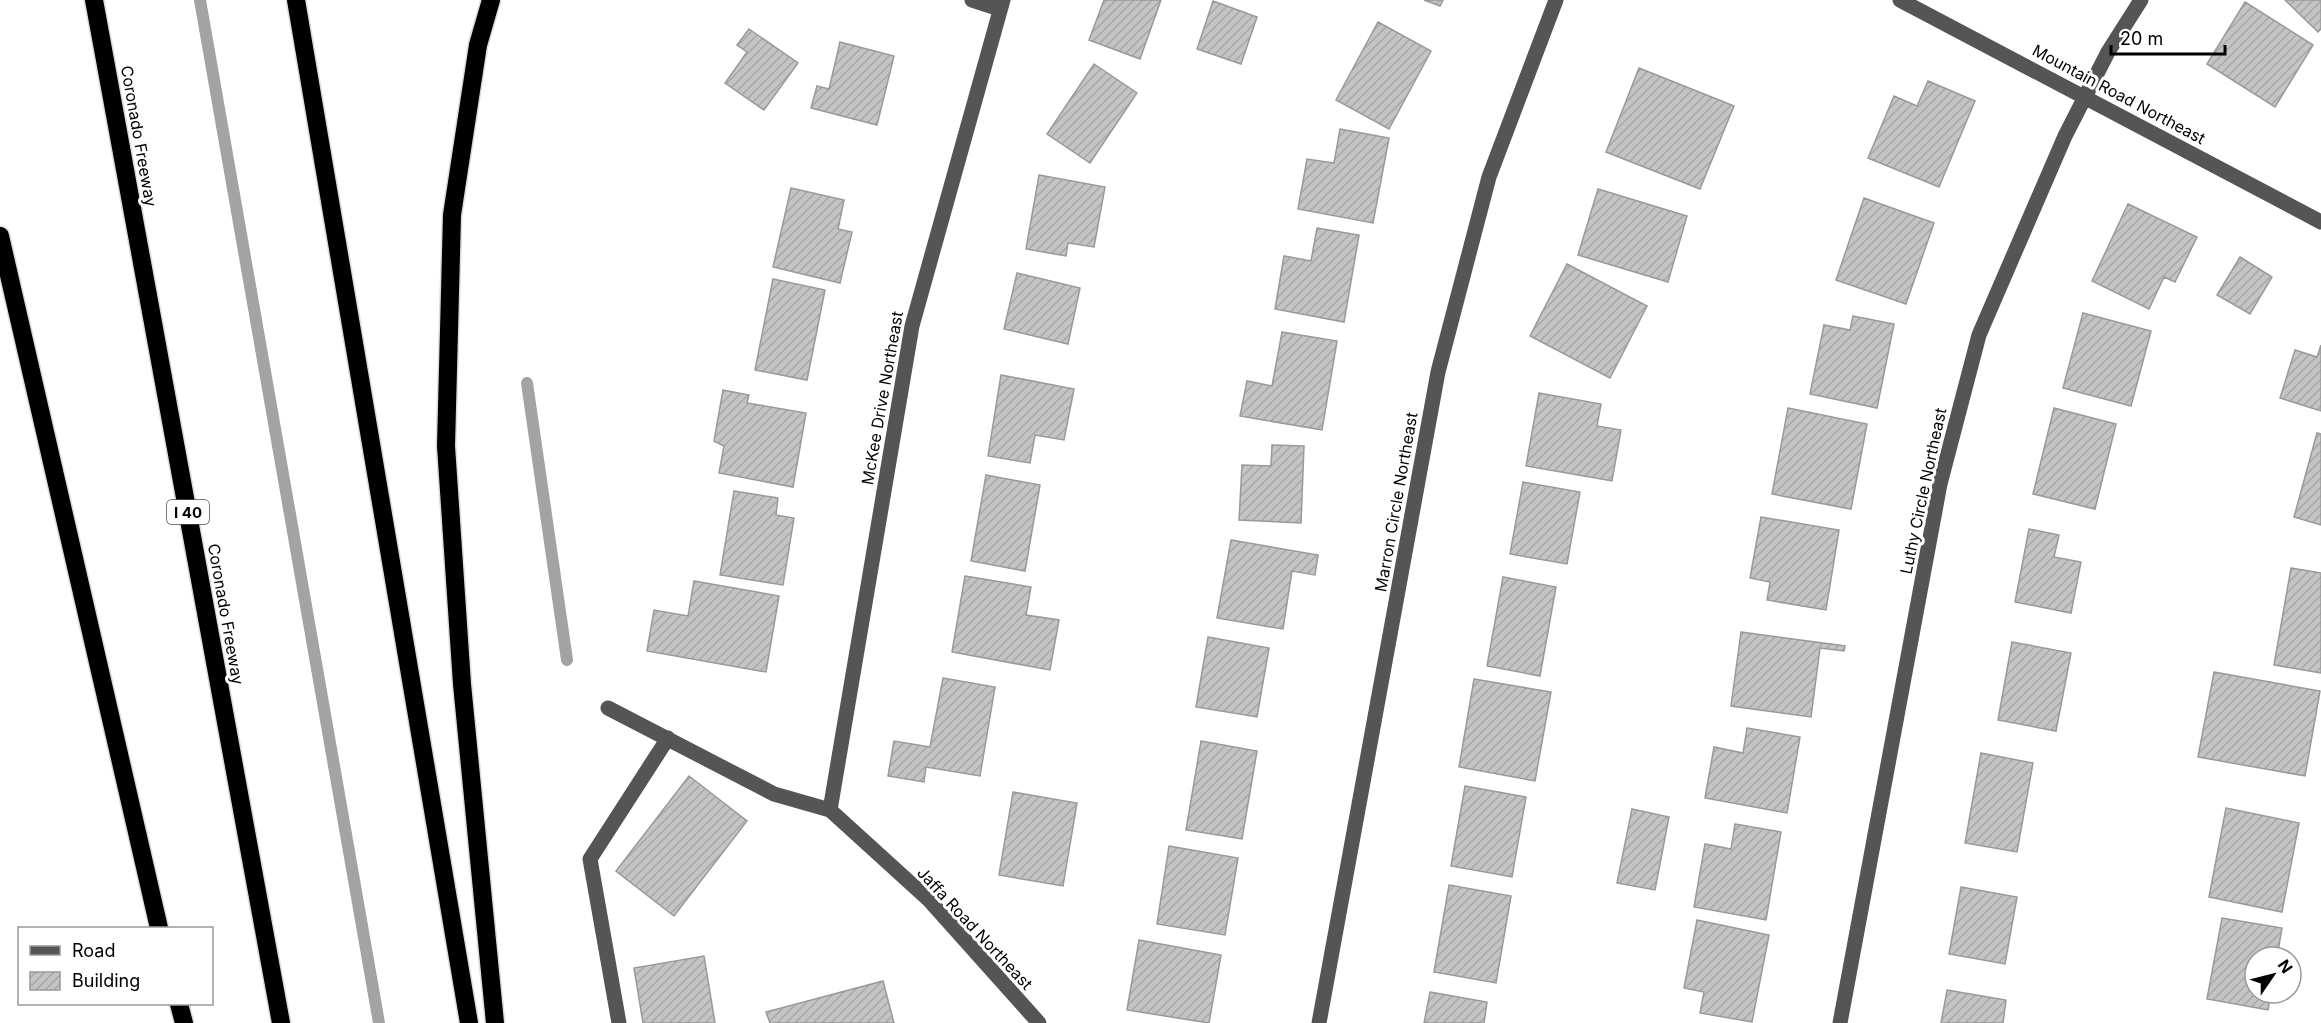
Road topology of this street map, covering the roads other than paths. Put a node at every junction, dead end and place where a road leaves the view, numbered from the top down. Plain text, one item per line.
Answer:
1 (94, 0) edge
2 (296, 0) edge
3 (491, 0) edge
4 (972, 0) edge
5 (1556, 0) edge
6 (1900, 0) edge
7 (2141, 0) edge
8 (1001, 5) edge
9 (2084, 96) junction
10 (2321, 222) edge
11 (0, 236) edge
12 (608, 708) dead end
13 (668, 738) junction
14 (830, 810) junction
15 (159, 927) edge
16 (178, 1005) edge
17 (184, 1023) edge
18 (281, 1023) edge
19 (469, 1023) edge
20 (495, 1023) edge
21 (619, 1023) edge
22 (1039, 1023) edge
23 (1319, 1023) edge
24 (1840, 1023) edge

1 - 18 highway, Coronado Freeway / I 40
2 - 19 highway
3 - 20 highway
4 - 8 street
5 - 23 street, Marron Circle Northeast
6 - 9 street, Mountain Road Northeast
7 - 9 street, Luthy Circle Northeast
8 - 14 street, McKee Drive Northeast
9 - 10 street, Mountain Road Northeast
9 - 24 street, Luthy Circle Northeast
11 - 15 highway
12 - 13 street
13 - 14 street
13 - 21 street
14 - 22 street, Jaffa Road Northeast
16 - 17 highway

